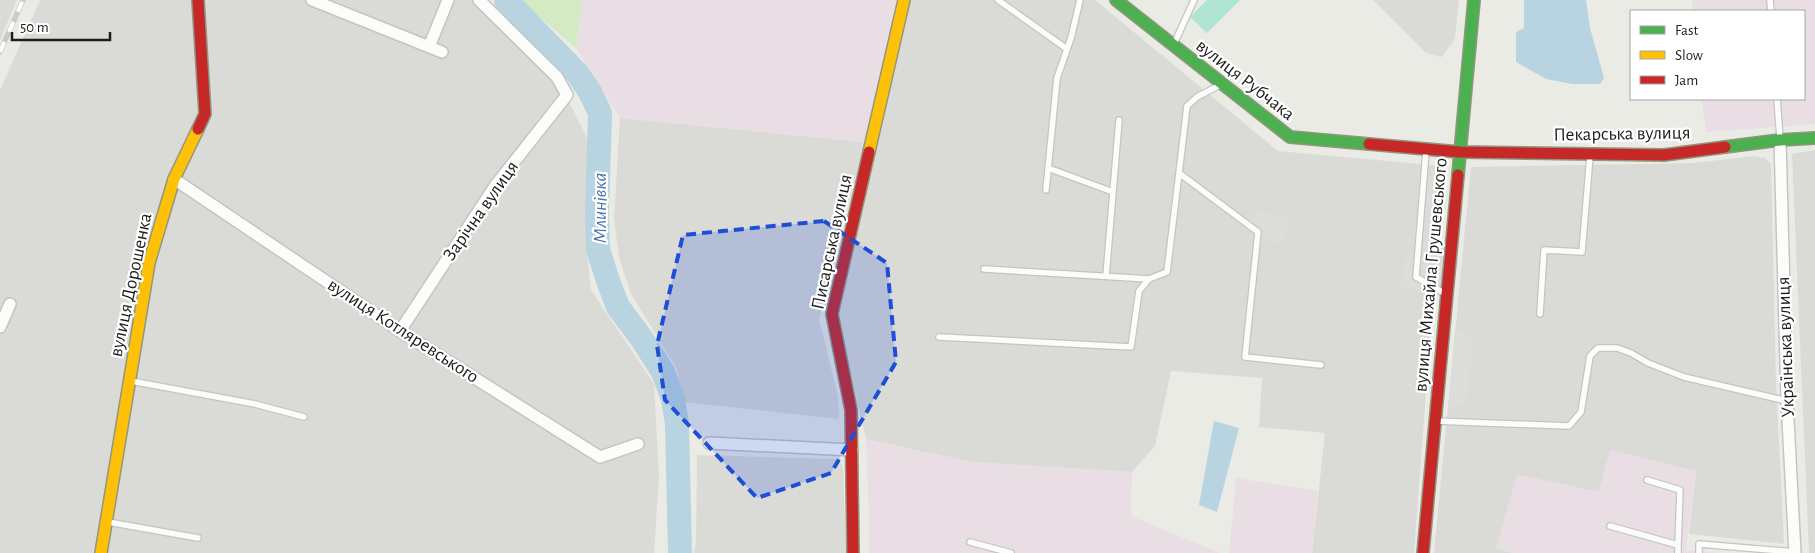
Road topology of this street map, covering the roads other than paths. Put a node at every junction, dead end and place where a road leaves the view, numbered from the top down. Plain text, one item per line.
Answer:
1 (198, 0) edge
2 (312, 0) edge
3 (448, 0) edge
4 (479, 0) edge
5 (904, 0) edge
6 (998, 0) edge
7 (1080, 0) edge
8 (1116, 0) edge
9 (1194, 0) edge
10 (1474, 0) edge
11 (429, 46) junction
12 (1174, 46) junction
13 (1067, 49) junction
14 (442, 52) dead end
15 (1222, 84) junction
16 (1777, 100) edge
17 (1119, 120) dead end
18 (1815, 138) edge
19 (1780, 140) junction
20 (1426, 149) junction
21 (1460, 152) junction
22 (1591, 154) junction
23 (1048, 168) junction
24 (1179, 173) junction
25 (174, 179) junction
26 (1046, 190) dead end
27 (1113, 192) junction
28 (984, 269) dead end
29 (1106, 276) junction
30 (1149, 279) junction
31 (1446, 294) junction
32 (10, 304) dead end
33 (1540, 314) dead end
34 (0, 327) edge
35 (400, 331) junction
36 (938, 337) dead end
37 (1321, 365) dead end
38 (129, 380) junction
39 (1787, 401) junction
40 (304, 417) dead end
41 (1435, 421) junction
42 (709, 443) dead end
43 (638, 444) dead end
44 (852, 450) junction
45 (1647, 480) dead end
46 (106, 522) junction
47 (1610, 526) dead end
48 (198, 538) dead end
49 (970, 542) dead end
50 (1678, 545) junction
51 (1795, 552) edge
52 (101, 553) edge
53 (854, 553) edge
54 (1011, 553) edge
55 (1423, 553) edge
56 (1678, 553) edge
57 (1699, 553) edge

1 - 25 street, вулиця Дорошенка
2 - 11 street
3 - 11 street
4 - 35 street, Зарічна вулиця
5 - 44 street, Писарська вулиця
6 - 13 lane
7 - 13 lane
8 - 12 street, вулиця Рубчака
9 - 12 lane
10 - 21 street, вулиця Михайла Грушевського
11 - 14 street
12 - 15 street, вулиця Рубчака
13 - 23 lane
15 - 20 street, вулиця Рубчака
15 - 24 lane
16 - 19 lane
17 - 27 lane
18 - 19 street, Пекарська вулиця
19 - 22 street, Пекарська вулиця
19 - 39 street, Українська вулиця
20 - 21 street, вулиця Рубчака
20 - 31 lane
21 - 22 street, Пекарська вулиця
21 - 31 street, вулиця Михайла Грушевського
22 - 33 lane
23 - 26 lane
23 - 27 lane
24 - 30 lane
24 - 37 lane
25 - 35 street, вулиця Котляревського
25 - 38 street, вулиця Дорошенка
27 - 29 lane
28 - 29 lane
29 - 30 lane
30 - 36 lane
31 - 41 street, вулиця Михайла Грушевського
32 - 34 street
35 - 43 street, вулиця Котляревського
38 - 40 lane
38 - 46 street, вулиця Дорошенка
39 - 41 lane
39 - 51 street, Українська вулиця
41 - 55 street, вулиця Михайла Грушевського
42 - 44 street
44 - 53 street, Писарська вулиця
45 - 50 lane
46 - 48 lane
46 - 52 street, вулиця Дорошенка
47 - 50 lane
49 - 54 lane
50 - 56 lane
51 - 57 lane

